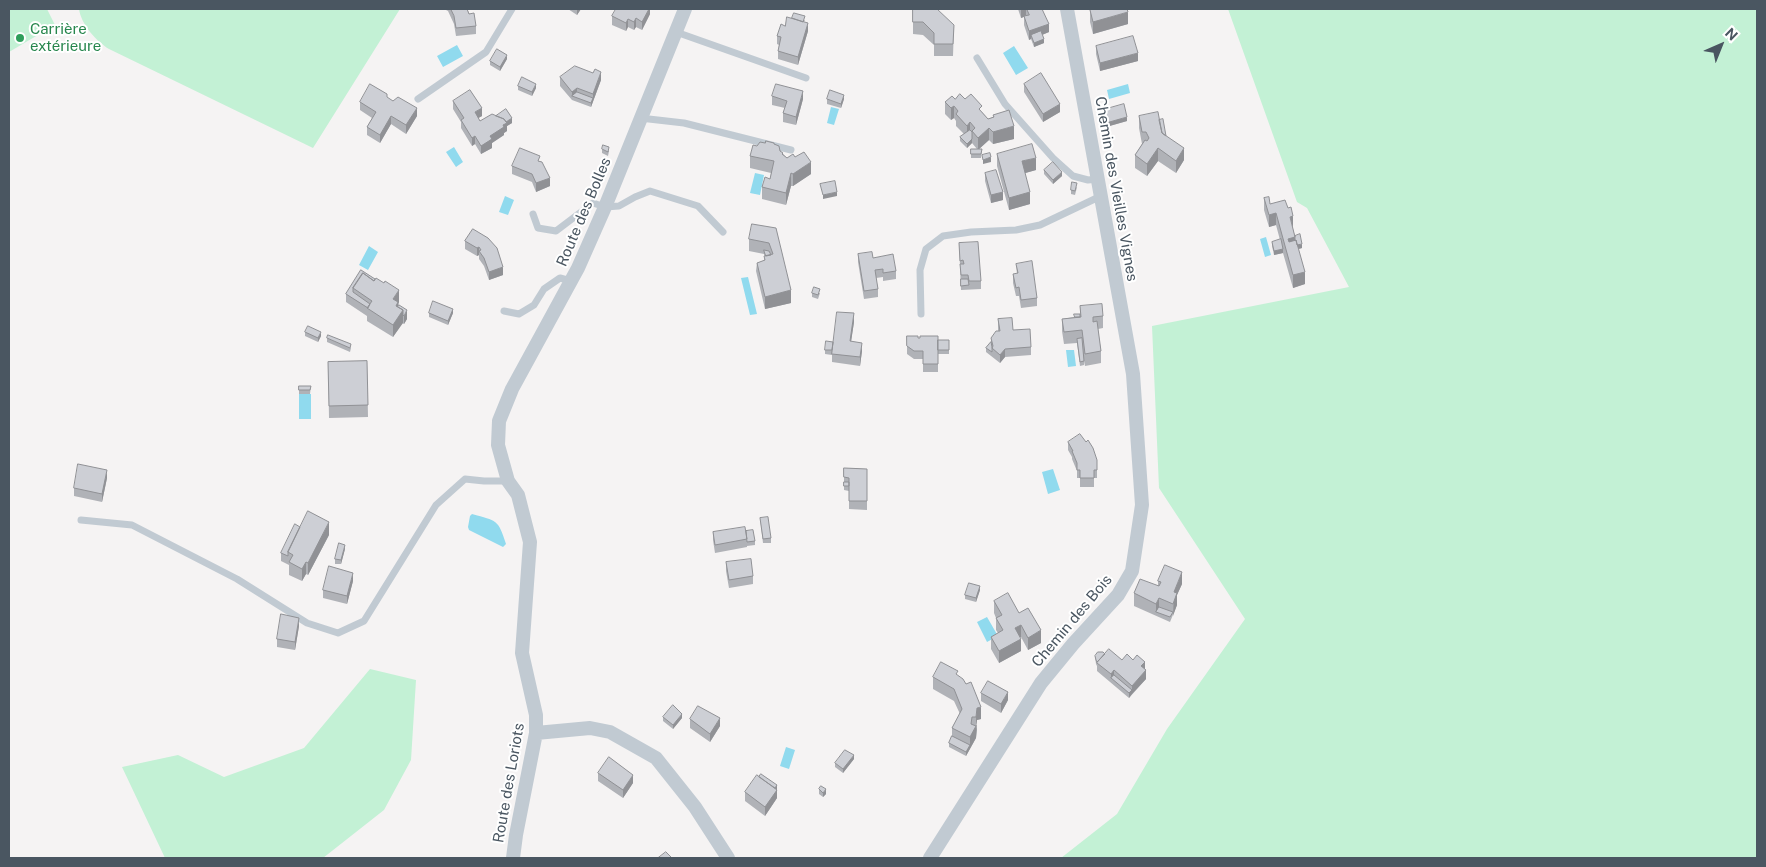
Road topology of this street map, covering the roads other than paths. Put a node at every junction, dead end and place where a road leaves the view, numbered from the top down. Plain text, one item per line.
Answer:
1 (512, 9) edge
2 (685, 9) edge
3 (1068, 9) edge
4 (676, 32) junction
5 (977, 58) dead end
6 (806, 78) dead end
7 (418, 99) dead end
8 (640, 118) junction
9 (791, 150) dead end
10 (1098, 179) junction
11 (1101, 196) junction
12 (605, 207) junction
13 (533, 214) dead end
14 (723, 232) dead end
15 (571, 281) junction
16 (504, 311) dead end
17 (921, 314) dead end
18 (1133, 374) joint
19 (499, 421) joint
20 (508, 482) junction
21 (82, 520) dead end
22 (536, 733) junction
23 (513, 858) edge
24 (728, 858) edge
25 (930, 858) edge

1 - 7 lane
2 - 4 street, Route des Bolles
3 - 10 street, Chemin des Vieilles Vignes
4 - 6 lane
4 - 8 street, Route des Bolles
5 - 10 lane
8 - 9 lane
8 - 12 street, Route des Bolles
10 - 11 street, Chemin des Vieilles Vignes
11 - 17 lane
11 - 18 street, Chemin des Vieilles Vignes
12 - 13 lane
12 - 14 lane
12 - 15 street, Route des Bolles
15 - 16 lane
15 - 19 street, Route des Bolles
18 - 25 street, Chemin des Bois
19 - 20 street, Route des Loriots
20 - 21 lane
20 - 22 street, Route des Loriots
22 - 23 street, Route des Loriots
22 - 24 street

